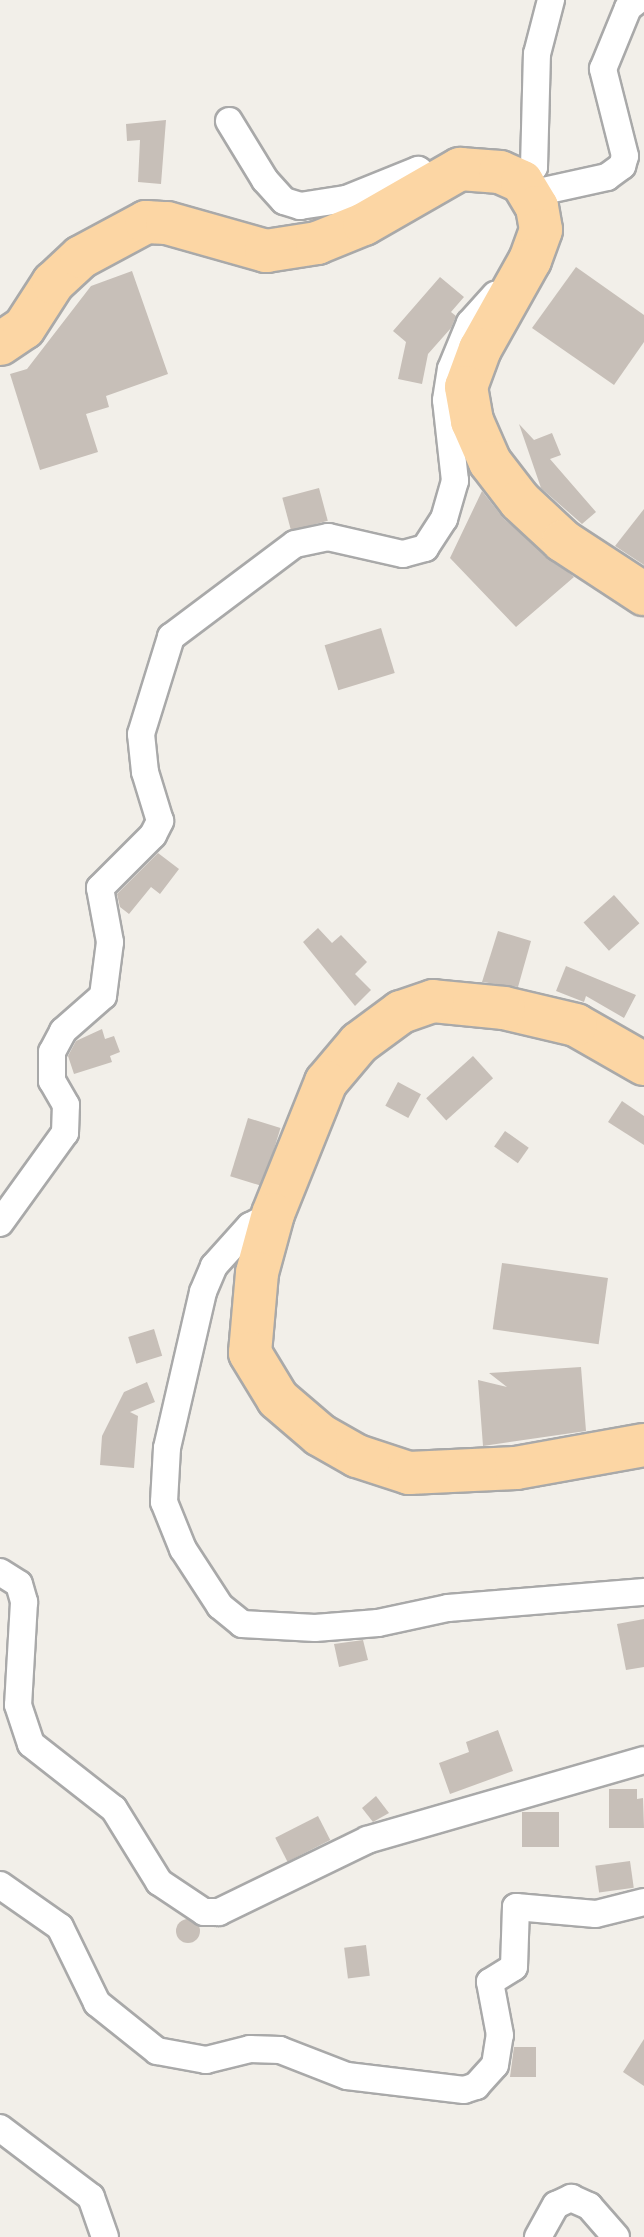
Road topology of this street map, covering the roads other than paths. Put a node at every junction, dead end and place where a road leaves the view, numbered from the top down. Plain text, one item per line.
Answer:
1 (551, 0) edge
2 (638, 0) edge
3 (229, 121) dead end
4 (434, 181) junction
5 (526, 188) junction
6 (521, 276) junction
7 (0, 344) edge
8 (644, 594) edge
9 (644, 1064) edge
10 (273, 1214) junction
11 (0, 1223) edge
12 (644, 1445) edge
13 (0, 1572) edge
14 (644, 1592) edge
15 (644, 1760) edge
16 (0, 1885) edge
17 (644, 1902) edge
18 (0, 2128) edge
19 (105, 2237) edge
20 (538, 2237) edge
21 (616, 2237) edge

1 - 5 street
2 - 5 street
3 - 4 street
4 - 5 main road
4 - 7 main road
5 - 6 main road
6 - 8 main road
6 - 11 street
9 - 10 main road
10 - 12 main road
10 - 14 street
13 - 15 street
16 - 17 street
18 - 19 street
20 - 21 street

